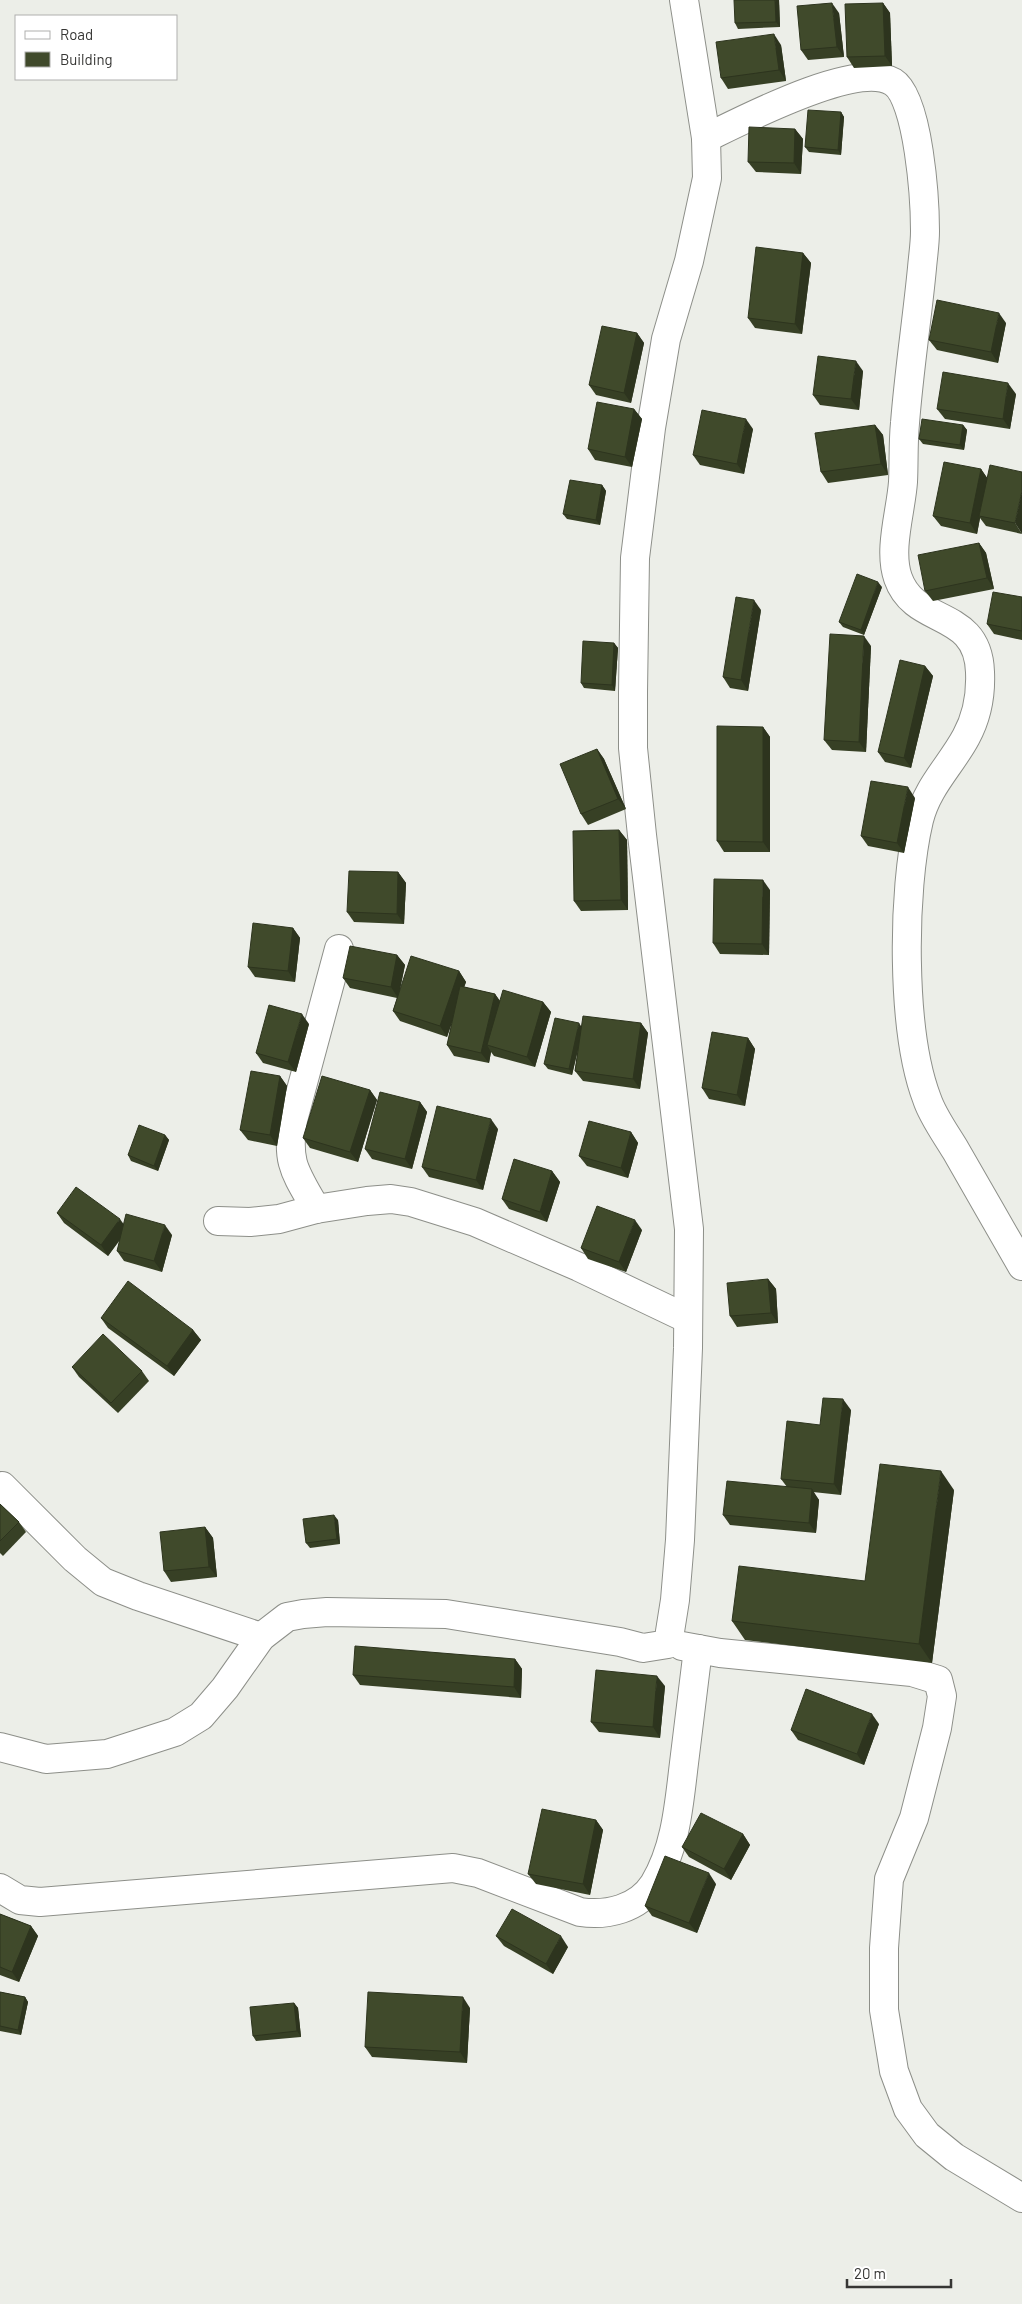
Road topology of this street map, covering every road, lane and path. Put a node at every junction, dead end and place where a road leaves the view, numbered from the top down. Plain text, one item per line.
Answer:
1 (684, 0) edge
2 (706, 138) junction
3 (339, 949) dead end
4 (316, 1209) junction
5 (218, 1221) dead end
6 (1022, 1266) edge
7 (688, 1319) junction
8 (2, 1486) dead end
9 (261, 1637) junction
10 (668, 1644) junction
11 (698, 1649) junction
12 (0, 1747) edge
13 (0, 1888) edge
14 (1022, 2198) edge

1 - 2 street
2 - 6 street
2 - 7 street
3 - 4 street
4 - 5 street
4 - 7 street
7 - 10 street
8 - 9 street
9 - 10 street
9 - 12 street
10 - 11 street
11 - 13 street
11 - 14 street

